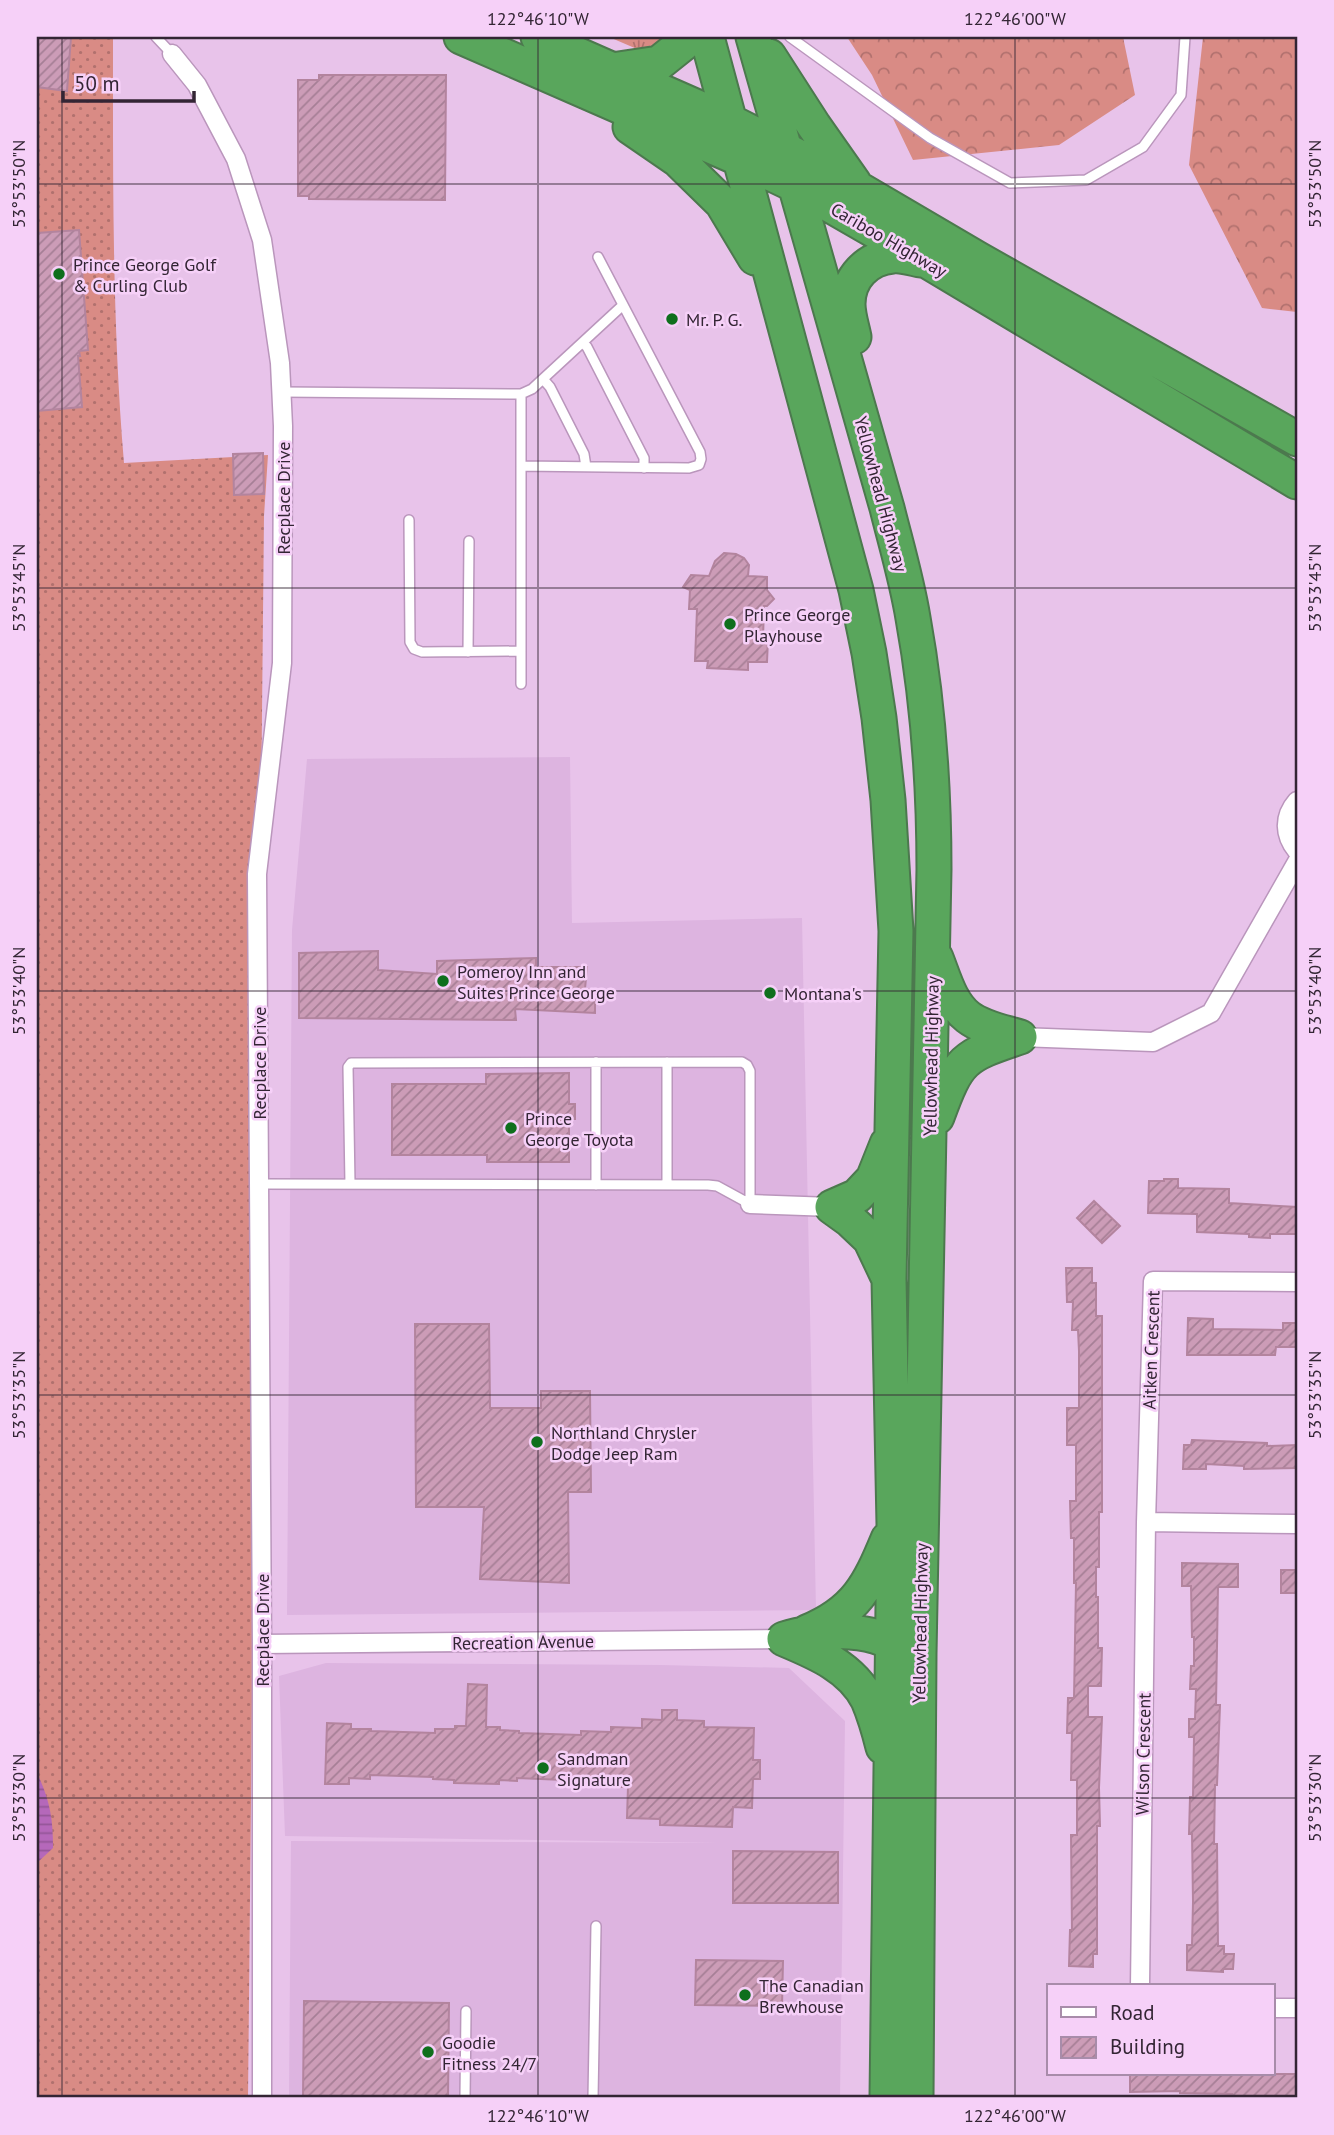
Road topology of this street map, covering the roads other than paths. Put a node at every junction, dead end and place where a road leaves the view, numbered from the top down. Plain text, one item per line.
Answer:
1 (156, 37) edge
2 (461, 37) edge
3 (538, 37) edge
4 (686, 37) edge
5 (707, 37) edge
6 (755, 37) edge
7 (790, 37) edge
8 (1185, 37) edge
9 (172, 54) joint
10 (612, 70) junction
11 (564, 82) junction
12 (729, 121) junction
13 (786, 150) junction
14 (740, 159) junction
15 (795, 185) junction
16 (857, 188) junction
17 (598, 257) dead end
18 (927, 261) junction
19 (775, 290) junction
20 (623, 305) junction
21 (583, 343) junction
22 (543, 379) junction
23 (282, 392) junction
24 (521, 394) junction
25 (1297, 439) edge
26 (521, 466) junction
27 (586, 467) junction
28 (644, 468) junction
29 (1297, 482) edge
30 (887, 508) junction
31 (409, 520) dead end
32 (469, 541) dead end
33 (521, 651) junction
34 (468, 652) junction
35 (522, 684) dead end
36 (1297, 801) edge
37 (1297, 851) edge
38 (1297, 862) edge
39 (932, 947) junction
40 (1020, 1037) junction
41 (596, 1062) junction
42 (667, 1062) junction
43 (893, 1125) junction
44 (930, 1136) junction
45 (260, 1184) junction
46 (350, 1184) junction
47 (596, 1185) junction
48 (667, 1185) junction
49 (750, 1204) junction
50 (832, 1207) junction
51 (889, 1279) junction
52 (1297, 1282) edge
53 (1146, 1522) junction
54 (894, 1524) junction
55 (1297, 1524) edge
56 (794, 1636) junction
57 (893, 1643) junction
58 (262, 1644) junction
59 (918, 1734) junction
60 (891, 1775) junction
61 (596, 1926) dead end
62 (1140, 1984) edge
63 (1274, 2008) edge
64 (1297, 2008) edge
65 (466, 2011) dead end
66 (262, 2098) edge
67 (465, 2098) edge
68 (593, 2098) edge
69 (887, 2098) edge
70 (916, 2098) edge

1 - 9 lane
2 - 11 highway, Cariboo Highway
3 - 10 highway, Cariboo Highway
4 - 10 highway
5 - 12 highway, Yellowhead Highway
6 - 13 highway, Yellowhead Highway
6 - 16 highway
7 - 8 lane
9 - 23 street, Recplace Drive
10 - 12 highway, Cariboo Highway
11 - 14 highway, Cariboo Highway
11 - 19 highway
12 - 13 highway, Cariboo Highway
12 - 14 highway, Yellowhead Highway
13 - 15 highway, Yellowhead Highway
13 - 16 highway, Cariboo Highway
14 - 15 highway, Cariboo Highway
14 - 19 highway, Yellowhead Highway
15 - 18 highway, Cariboo Highway
15 - 30 highway, Yellowhead Highway
16 - 25 highway, Cariboo Highway
17 - 20 lane
18 - 29 highway, Cariboo Highway
18 - 30 highway
19 - 43 highway, Yellowhead Highway
20 - 21 lane
20 - 28 lane
21 - 22 lane
21 - 28 lane
22 - 24 lane
22 - 27 lane
23 - 24 lane
23 - 45 street, Recplace Drive
24 - 26 lane
26 - 27 lane
26 - 33 lane
27 - 28 lane
30 - 39 highway, Yellowhead Highway
31 - 34 lane
32 - 34 lane
33 - 34 lane
33 - 35 lane
36 - 37 street
38 - 40 street
39 - 40 highway
39 - 44 highway, Yellowhead Highway
40 - 44 highway
41 - 42 lane
41 - 46 lane
41 - 47 lane
42 - 48 lane
42 - 49 lane
43 - 50 highway
43 - 51 highway, Yellowhead Highway
44 - 59 highway, Yellowhead Highway
45 - 46 lane
45 - 58 street, Recplace Drive
46 - 47 lane
47 - 48 lane
48 - 49 lane
49 - 50 street
50 - 51 highway
51 - 54 highway, Yellowhead Highway
52 - 53 street, Aitken Crescent
53 - 55 street
53 - 62 street, Wilson Crescent
54 - 56 highway
54 - 57 highway, Yellowhead Highway
56 - 57 highway
56 - 58 street, Recreation Avenue
56 - 60 highway
57 - 59 highway
57 - 60 highway, Yellowhead Highway
58 - 66 street, Recplace Drive
59 - 70 highway, Yellowhead Highway
60 - 69 highway, Yellowhead Highway
61 - 68 lane
63 - 64 street
65 - 67 lane

